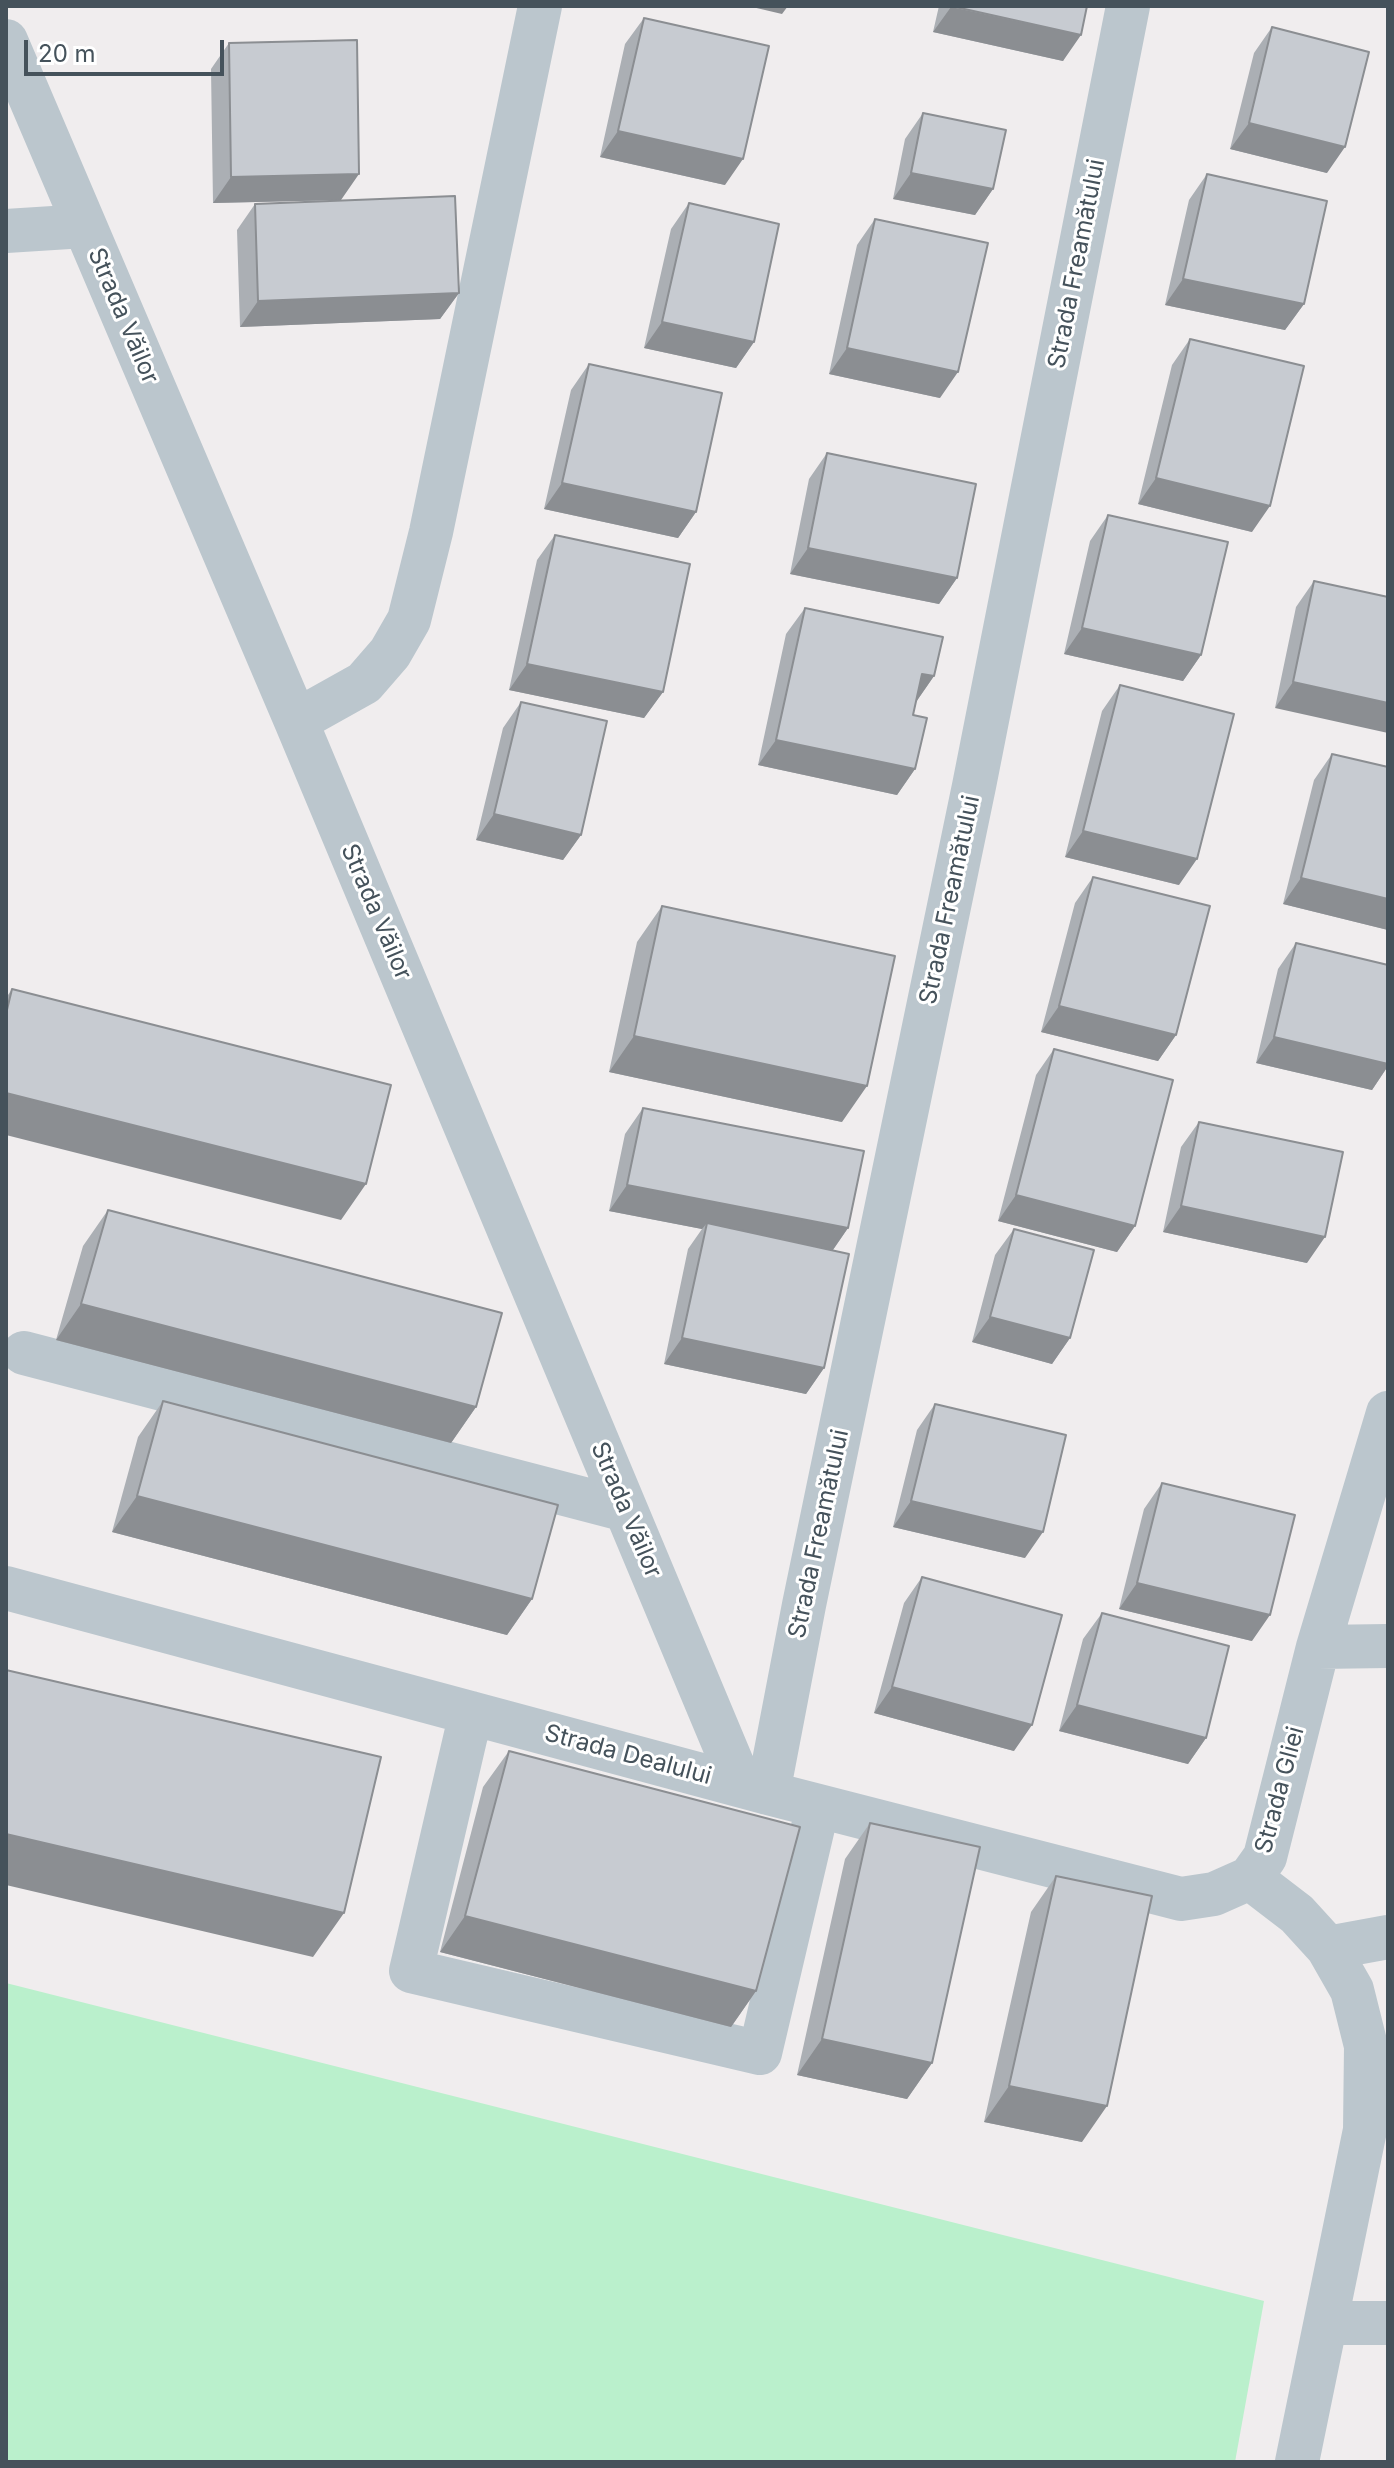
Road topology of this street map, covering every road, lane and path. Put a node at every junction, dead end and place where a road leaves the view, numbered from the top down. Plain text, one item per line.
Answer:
1 (540, 6) edge
2 (1128, 6) edge
3 (6, 41) edge
4 (85, 226) junction
5 (6, 231) edge
6 (296, 721) junction
7 (24, 1353) dead end
8 (1388, 1413) edge
9 (626, 1510) junction
10 (6, 1588) edge
11 (1388, 1646) edge
12 (1318, 1647) junction
13 (471, 1713) junction
14 (755, 1789) junction
15 (818, 1806) junction
16 (1250, 1878) junction
17 (1388, 1937) edge
18 (1328, 1948) junction
19 (1326, 2323) junction
20 (1388, 2323) edge
21 (1297, 2462) edge

1 - 6 street
2 - 14 street, Strada Freamătului
3 - 4 street, Strada Văilor
4 - 5 street
4 - 6 street, Strada Văilor
6 - 9 street, Strada Văilor
7 - 9 street
8 - 12 street, Strada Gliei
9 - 14 street, Strada Văilor
10 - 13 street, Strada Dealului
11 - 12 street
12 - 16 street, Strada Gliei
13 - 14 street, Strada Dealului
13 - 15 street
14 - 15 street, Strada Dealului
15 - 16 street, Strada Dealului
16 - 18 street, Strada Gliei
17 - 18 street
18 - 19 street, Strada Gliei
19 - 20 street
19 - 21 street, Strada Gliei

